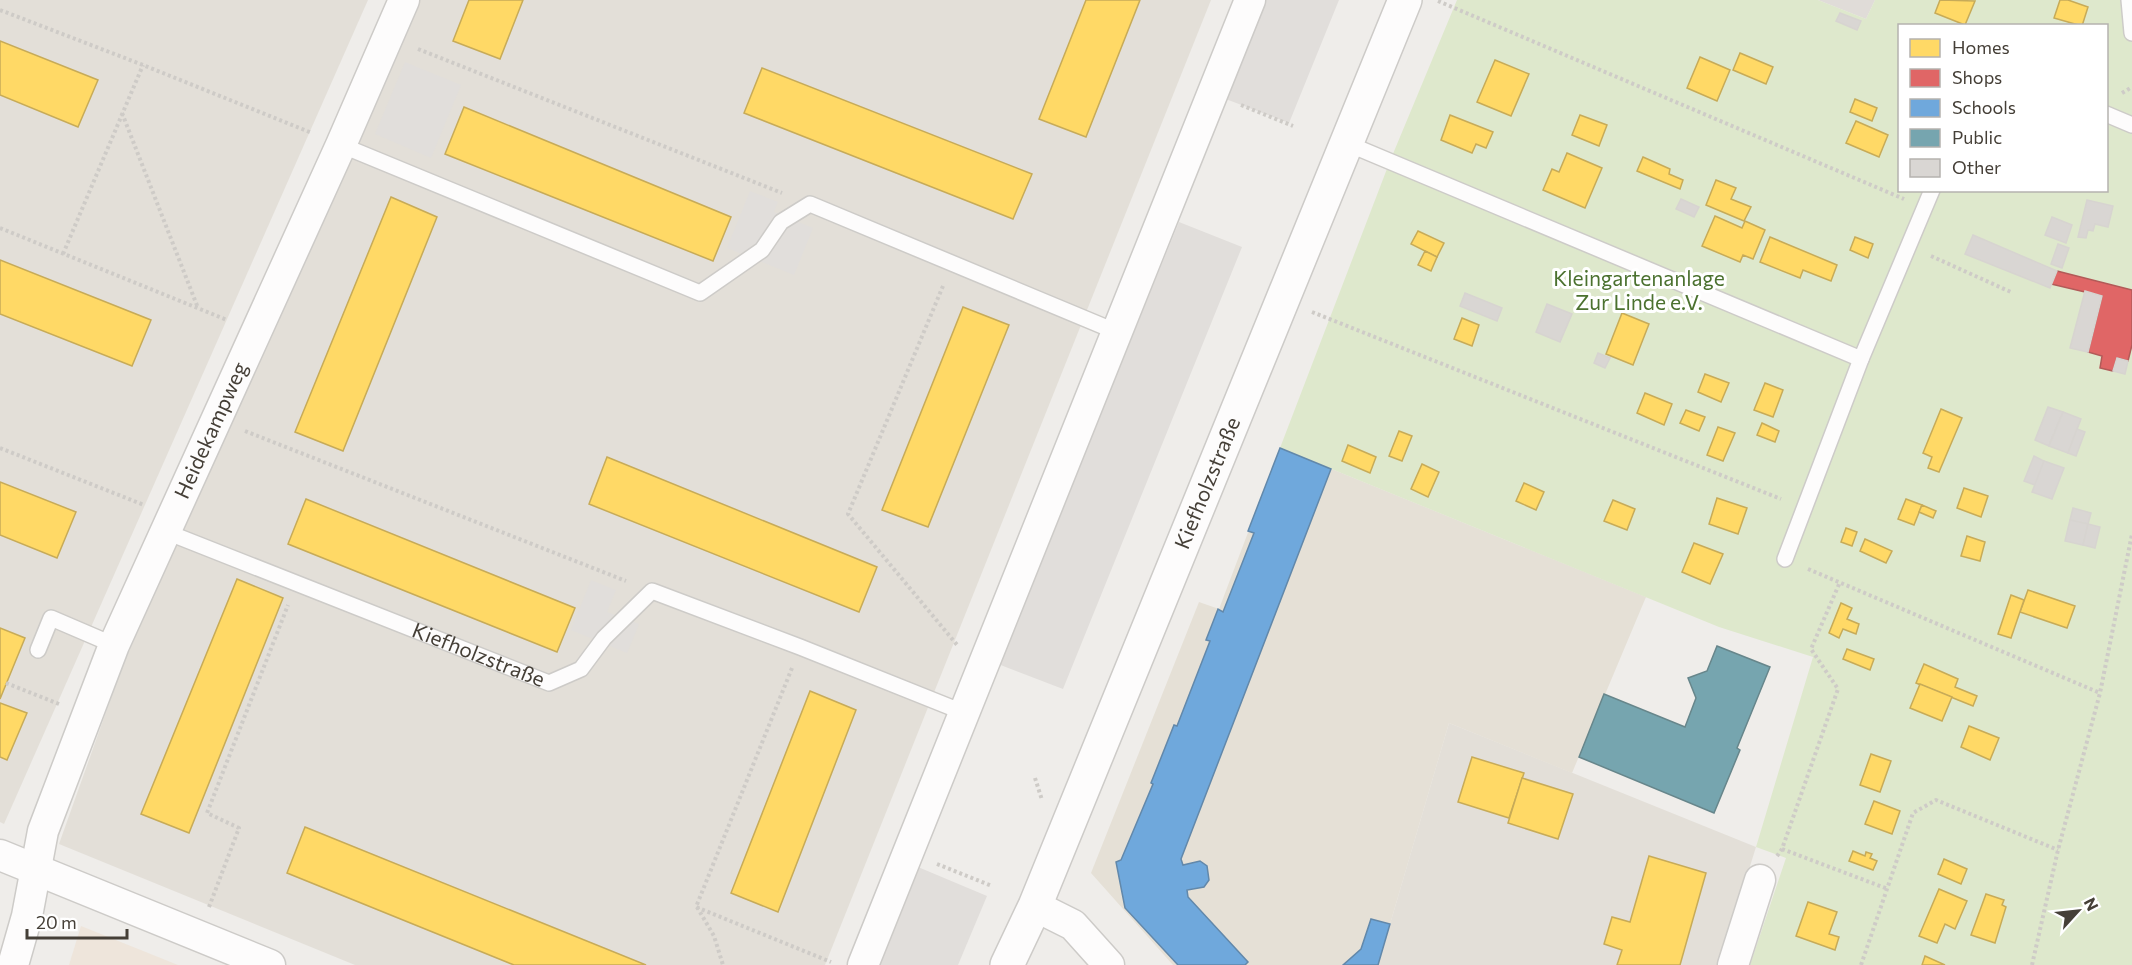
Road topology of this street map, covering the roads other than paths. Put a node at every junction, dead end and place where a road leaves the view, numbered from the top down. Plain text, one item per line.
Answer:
1 (404, 0) edge
2 (1250, 0) edge
3 (1405, 0) edge
4 (2129, 0) edge
5 (2132, 33) edge
6 (2108, 115) edge
7 (2132, 124) edge
8 (1346, 143) junction
9 (341, 145) junction
10 (1931, 192) edge
11 (1118, 332) junction
12 (1861, 359) junction
13 (164, 531) junction
14 (1785, 559) road end
15 (114, 645) junction
16 (38, 650) dead end
17 (966, 713) junction
18 (0, 855) edge
19 (35, 870) junction
20 (1760, 879) road end
21 (1035, 906) junction
22 (13, 965) edge
23 (270, 965) edge
24 (864, 965) edge
25 (1007, 965) edge
26 (1109, 965) edge
27 (1733, 965) edge

1 - 9 street, Heidekampweg
2 - 11 street
3 - 8 street, Kiefholzstraße
4 - 5 lane
6 - 7 lane
8 - 12 lane
8 - 21 street, Kiefholzstraße
9 - 11 lane
9 - 13 street, Heidekampweg
10 - 12 lane
11 - 17 street
12 - 14 lane
13 - 15 street, Heidekampweg
13 - 17 lane, Kiefholzstraße
15 - 16 lane
15 - 19 street, Heidekampweg
17 - 24 street
18 - 19 street
19 - 22 street, Heidekampweg
19 - 23 street
20 - 27 street
21 - 25 street, Kiefholzstraße
21 - 26 street

